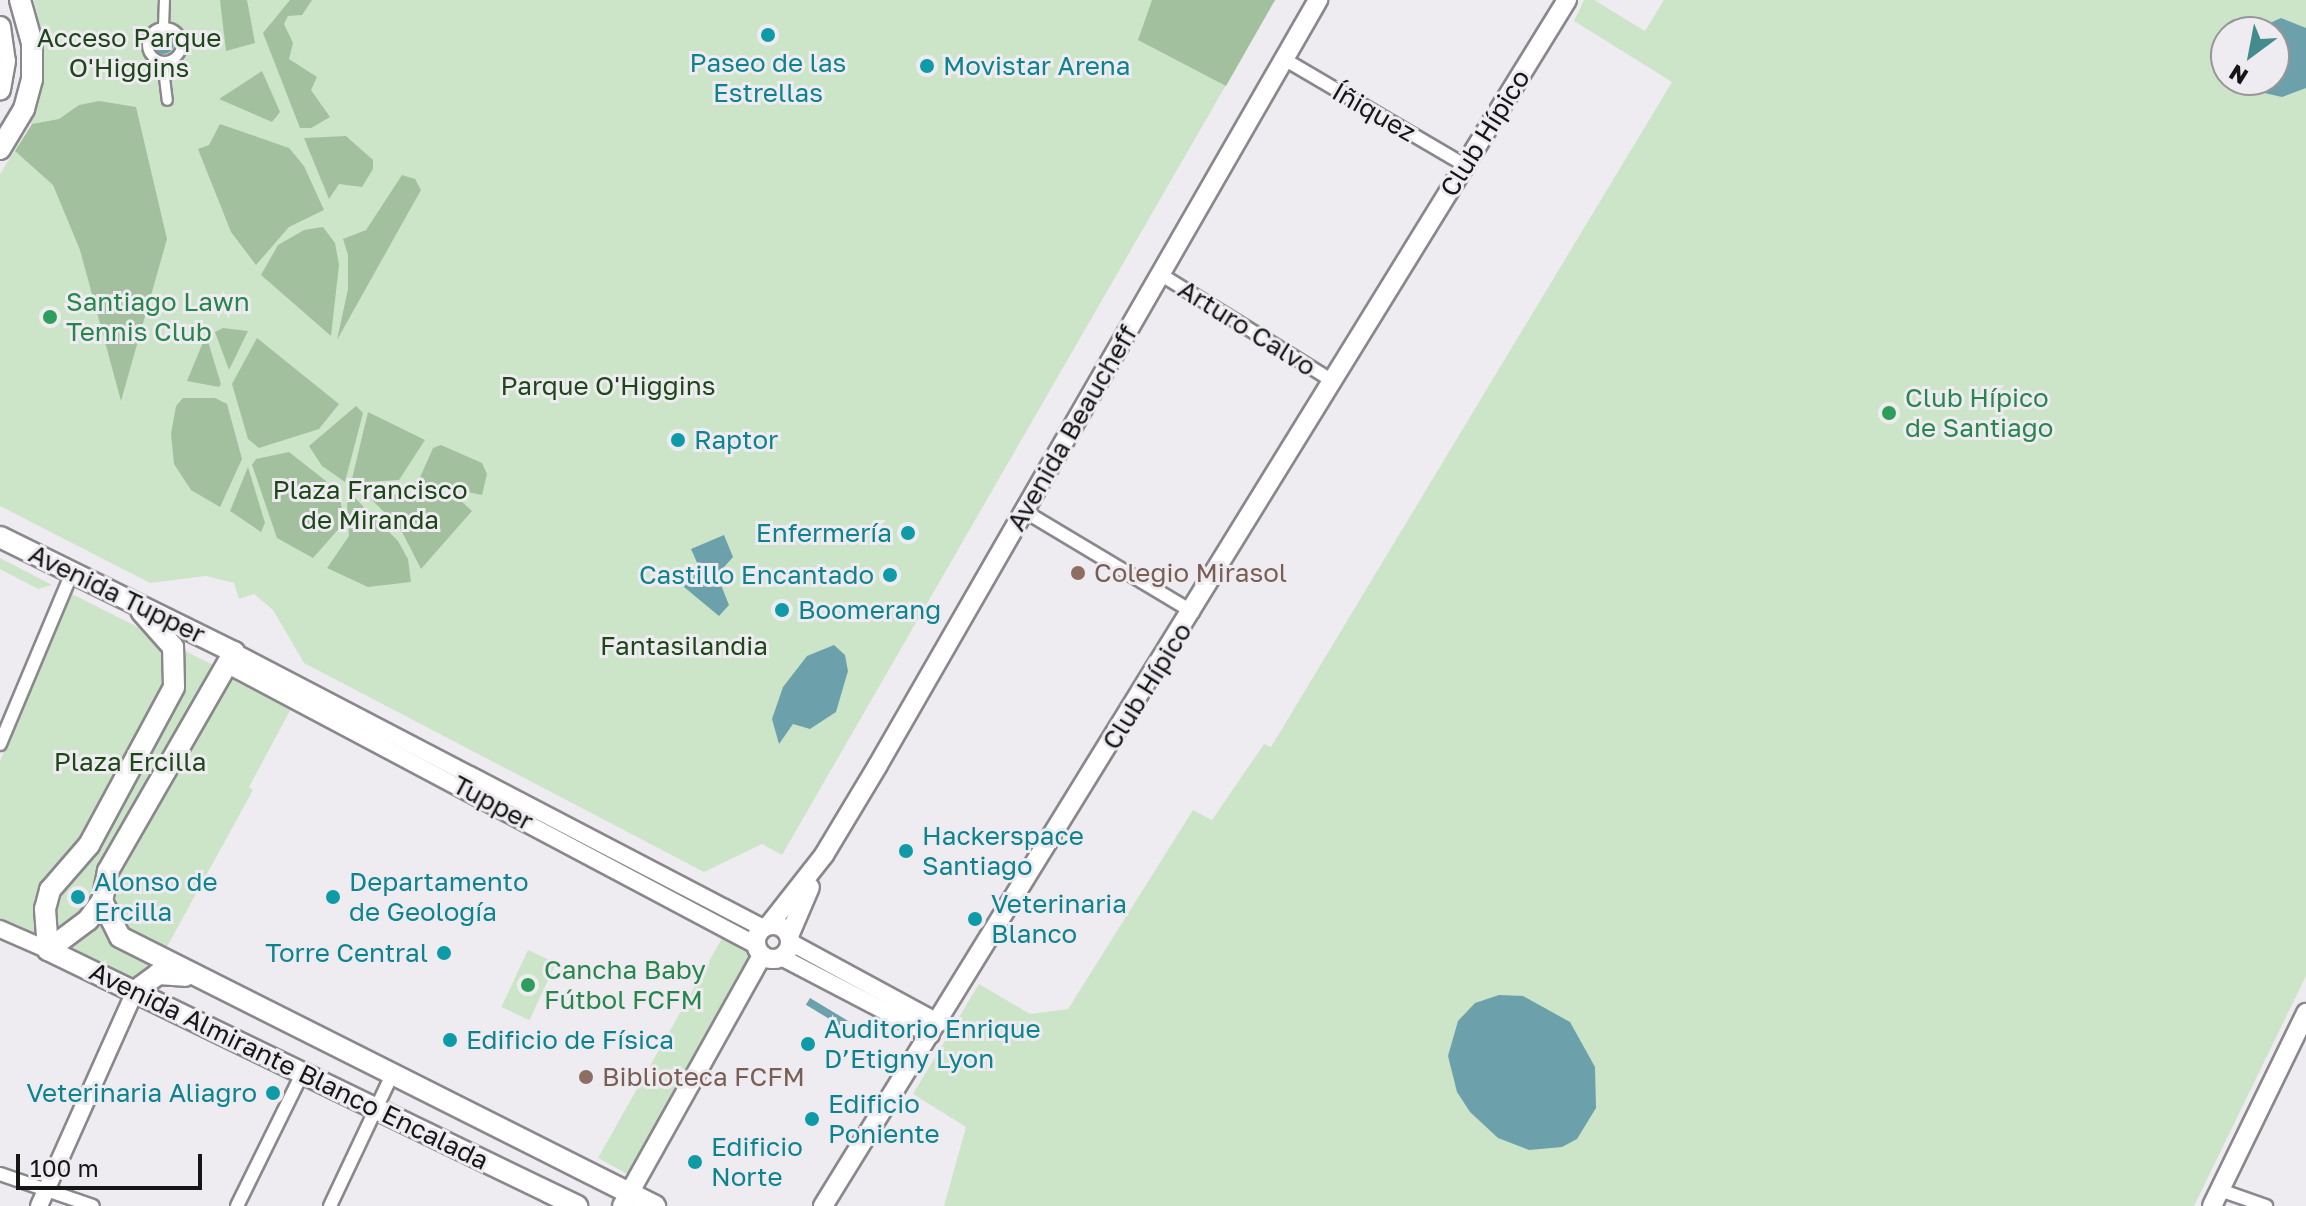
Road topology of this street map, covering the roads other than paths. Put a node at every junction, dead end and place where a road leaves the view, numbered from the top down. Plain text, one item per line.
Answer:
1 (20, 0) edge
2 (164, 0) edge
3 (1318, 0) edge
4 (1567, 0) edge
5 (0, 27) edge
6 (163, 27) junction
7 (1284, 59) junction
8 (162, 61) junction
9 (0, 90) edge
10 (167, 100) dead end
11 (0, 149) edge
12 (1465, 165) junction
13 (1160, 274) junction
14 (1334, 382) junction
15 (1024, 511) junction
16 (0, 537) edge
17 (72, 573) junction
18 (135, 605) junction
19 (1193, 612) junction
20 (231, 658) junction
21 (0, 744) edge
22 (824, 855) junction
23 (102, 901) junction
24 (0, 929) edge
25 (762, 938) junction
26 (787, 945) junction
27 (48, 950) junction
28 (201, 979) junction
29 (135, 991) junction
30 (2306, 1013) edge
31 (935, 1029) junction
32 (303, 1072) junction
33 (392, 1075) junction
34 (377, 1108) junction
35 (0, 1174) edge
36 (42, 1198) edge
37 (2216, 1198) edge
38 (626, 1199) edge
39 (93, 1206) edge
40 (237, 1206) edge
41 (330, 1206) edge
42 (577, 1206) edge
43 (655, 1206) edge
44 (823, 1206) edge
45 (2266, 1206) edge

1 - 11 main road
2 - 6 street
3 - 7 main road, Avenida Beaucheff
4 - 12 main road, Club Hípico
5 - 9 main road
6 - 8 street
6 - 8 street
7 - 12 street, Íñiquez
7 - 13 main road, Avenida Beaucheff
8 - 10 street
12 - 14 main road, Club Hípico
13 - 14 street, Arturo Calvo
13 - 15 main road, Avenida Beaucheff
14 - 19 main road, Club Hípico
15 - 19 street
15 - 22 main road, Avenida Beaucheff
16 - 17 main road, Avenida Tupper
17 - 18 main road, Avenida Tupper
17 - 21 street
18 - 20 main road, Avenida Tupper
18 - 27 main road
19 - 31 main road, Club Hípico
20 - 23 main road
20 - 25 street, Tupper
22 - 25 main road, Avenida Beaucheff
22 - 26 main road, Avenida Beaucheff
23 - 27 main road
23 - 28 main road, Avenida Almirante Blanco Encalada
24 - 27 street, Avenida Almirante Blanco Encalada
25 - 26 main road
25 - 26 main road
25 - 38 main road, Avenida Beaucheff
26 - 31 street
27 - 29 main road, Avenida Almirante Blanco Encalada
28 - 29 main road
28 - 33 main road, Avenida Almirante Blanco Encalada
29 - 32 main road, Avenida Almirante Blanco Encalada
29 - 36 street
30 - 37 main road
31 - 44 main road, Club Hípico
32 - 34 main road, Avenida Almirante Blanco Encalada
32 - 40 street
33 - 34 street
33 - 38 main road, Avenida Almirante Blanco Encalada
34 - 41 street
34 - 42 main road, Avenida Almirante Blanco Encalada
35 - 36 street
36 - 39 street
37 - 45 street
38 - 43 main road, Avenida Almirante Blanco Encalada

